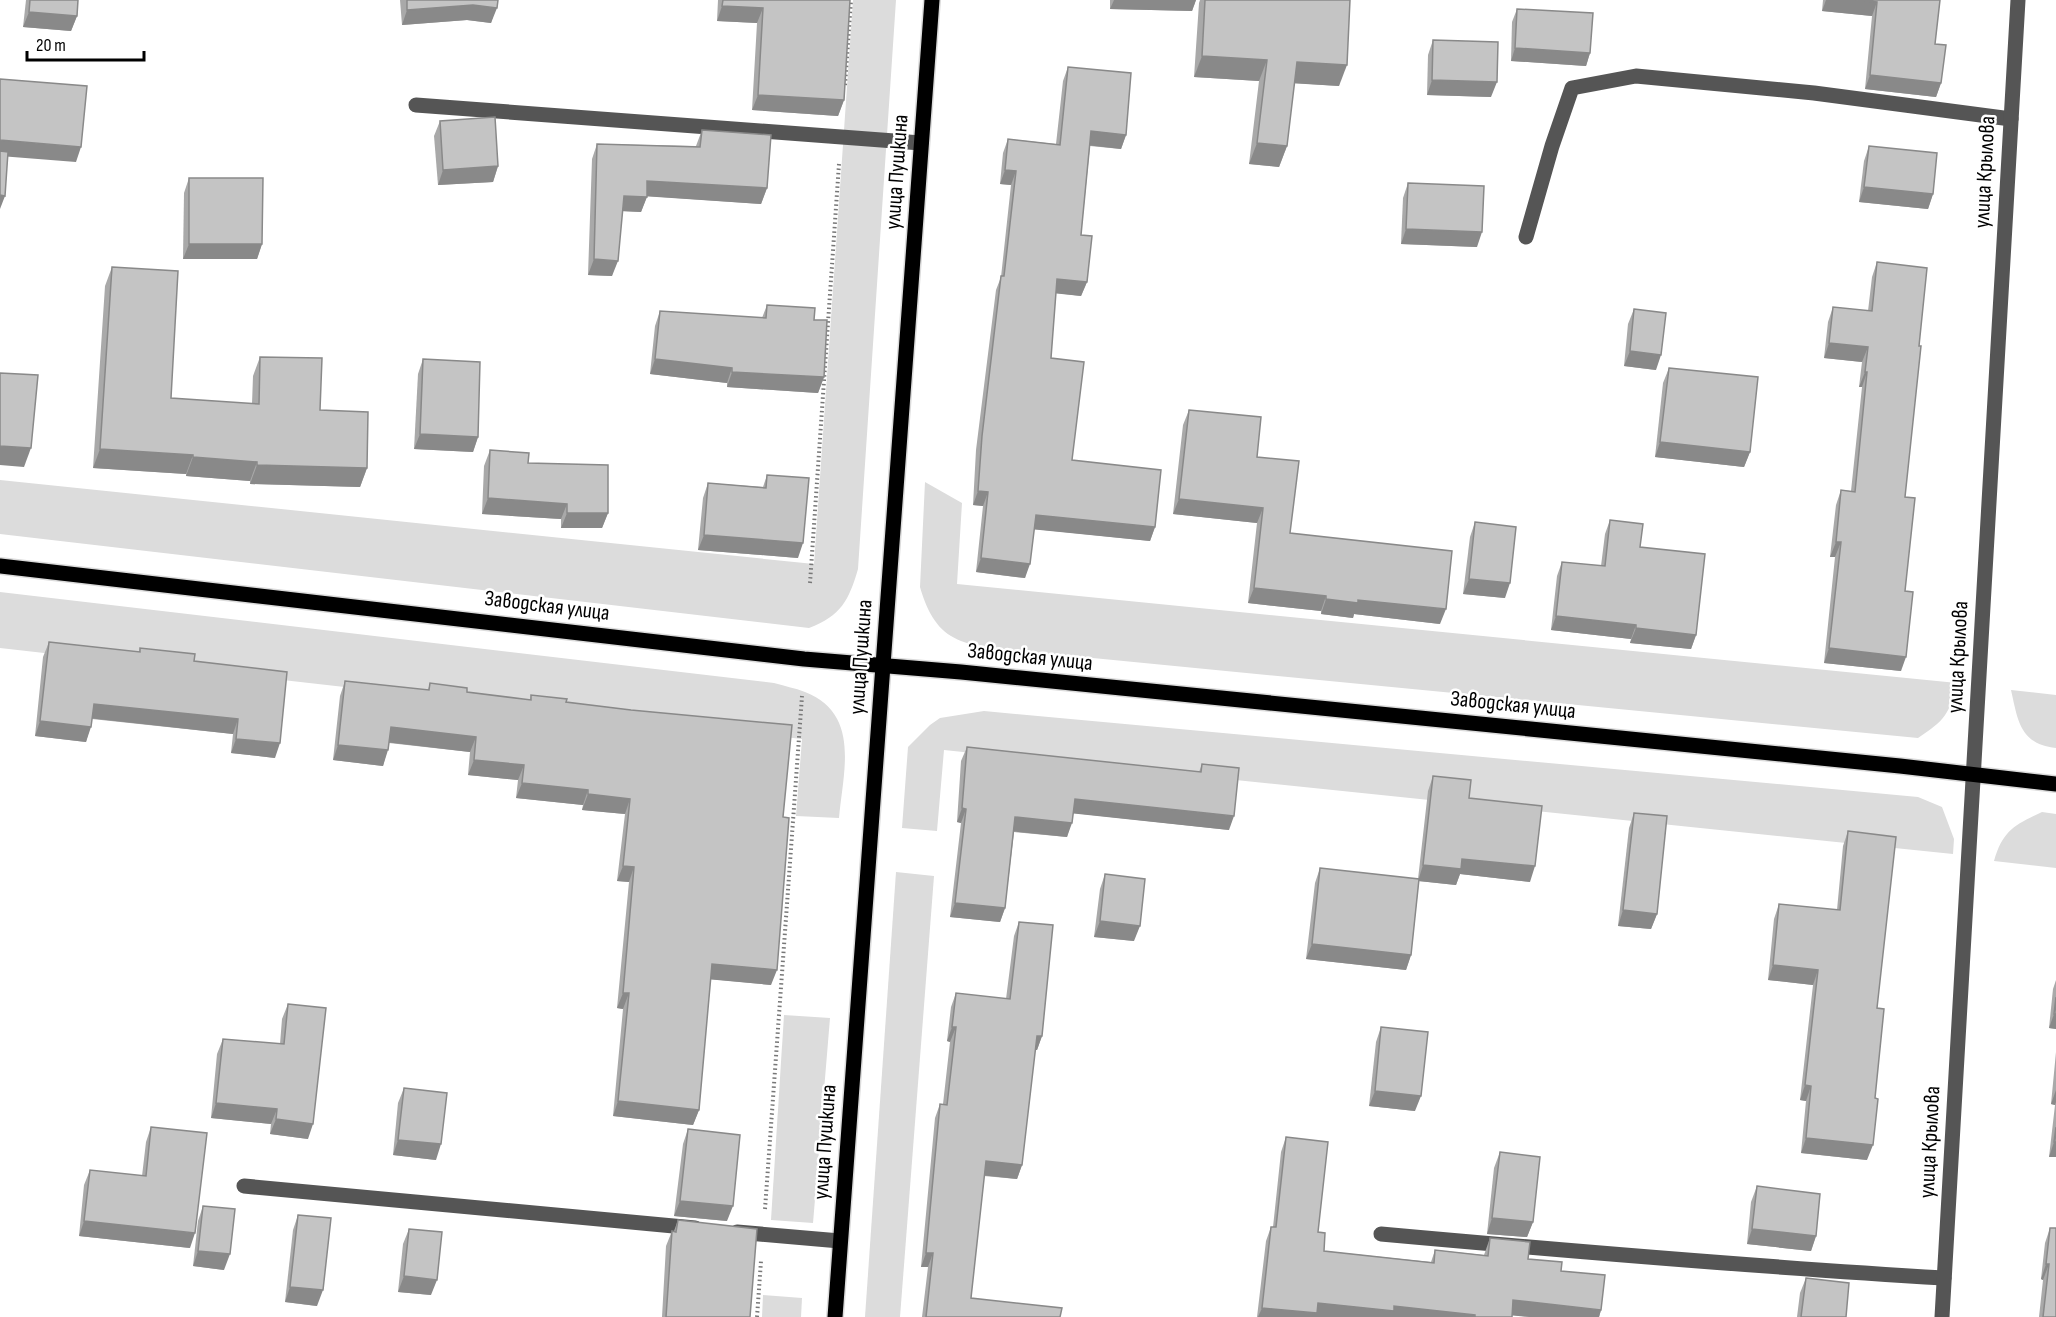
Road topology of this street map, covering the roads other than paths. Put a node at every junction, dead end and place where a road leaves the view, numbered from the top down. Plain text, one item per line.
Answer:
1 (932, 0) edge
2 (2018, 0) edge
3 (416, 105) dead end
4 (2011, 119) junction
5 (921, 143) junction
6 (1526, 237) dead end
7 (0, 566) edge
8 (883, 666) junction
9 (1974, 775) junction
10 (2056, 784) edge
11 (244, 1185) dead end
12 (704, 1229) edge
13 (728, 1231) edge
14 (1382, 1234) dead end
15 (840, 1241) junction
16 (1944, 1278) junction
17 (835, 1317) edge
18 (1942, 1317) edge

1 - 5 main road, улица Пушкина
2 - 4 street, улица Крылова
3 - 5 street
4 - 6 street
4 - 9 street, улица Крылова
5 - 8 main road, улица Пушкина
7 - 8 main road, Заводская улица
8 - 9 main road, Заводская улица
8 - 15 main road, улица Пушкина
9 - 10 main road, Заводская улица
9 - 16 street, улица Крылова
11 - 12 street
13 - 15 street
14 - 16 street
15 - 17 main road, улица Пушкина
16 - 18 street, улица Крылова

